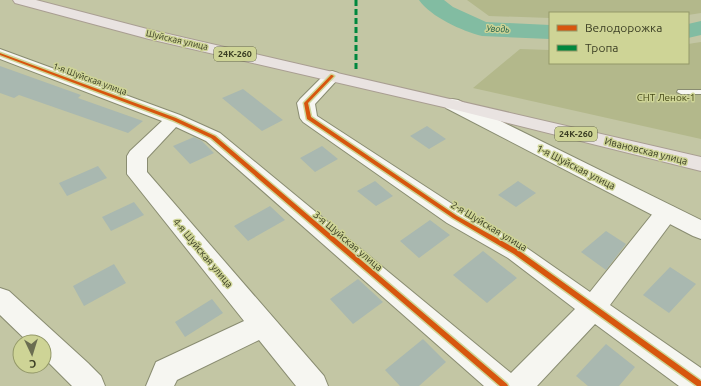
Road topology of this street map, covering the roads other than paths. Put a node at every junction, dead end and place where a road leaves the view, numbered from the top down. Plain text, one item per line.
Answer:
1 (20, 0) edge
2 (0, 54) edge
3 (332, 76) junction
4 (680, 92) dead end
5 (701, 92) edge
6 (452, 104) junction
7 (174, 119) junction
8 (701, 164) edge
9 (666, 213) junction
10 (701, 230) edge
11 (0, 299) edge
12 (593, 308) junction
13 (263, 325) junction
14 (701, 385) edge
15 (91, 386) edge
16 (160, 386) edge
17 (314, 386) edge
18 (505, 386) edge
19 (518, 386) edge

1 - 3 main road, Шуйская улица / 24К-260
2 - 7 street, 1-я Шуйская улица
3 - 6 main road, Шуйская улица / 24К-260
3 - 12 street, 2-я Шуйская улица
4 - 5 lane
6 - 8 main road, Ивановская улица / 24К-260
6 - 9 street, 1-я Шуйская улица
7 - 13 street, 4-я Шуйская улица
7 - 18 street, 3-я Шуйская улица
9 - 10 street, 1-я Шуйская улица
9 - 12 street
11 - 15 street
12 - 14 street, 2-я Шуйская улица
12 - 19 street
13 - 16 street
13 - 17 street, 4-я Шуйская улица

